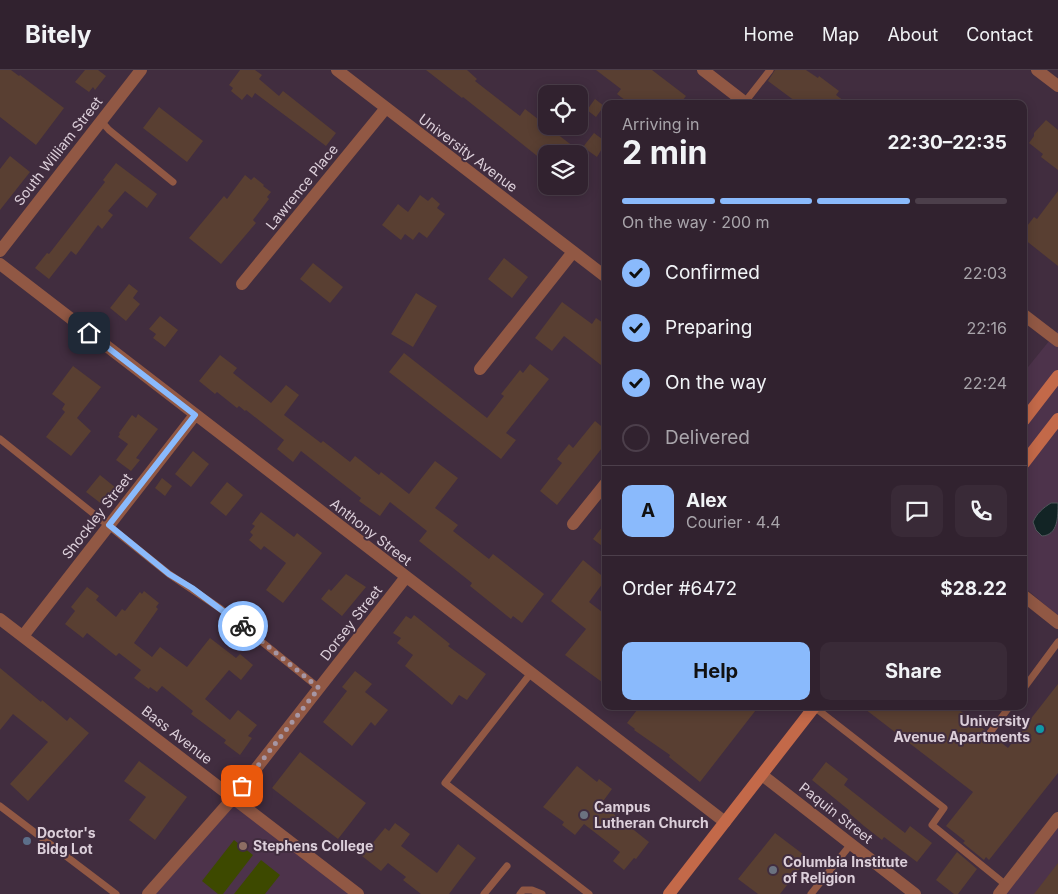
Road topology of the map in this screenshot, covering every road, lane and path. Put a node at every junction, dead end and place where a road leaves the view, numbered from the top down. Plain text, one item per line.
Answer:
1 (140, 70) edge
2 (337, 70) edge
3 (770, 70) edge
4 (1039, 71) edge
5 (709, 72) edge
6 (1058, 86) edge
7 (742, 100) edge
8 (748, 100) edge
9 (386, 108) junction
10 (101, 121) junction
11 (174, 182) dead end
12 (0, 251) edge
13 (573, 252) junction
14 (0, 264) edge
15 (602, 274) edge
16 (242, 284) dead end
17 (1027, 317) edge
18 (1058, 341) edge
19 (480, 370) dead end
20 (1058, 376) edge
21 (195, 415) junction
22 (1027, 416) edge
23 (1058, 419) edge
24 (0, 439) edge
25 (1027, 458) edge
26 (602, 488) edge
27 (573, 524) dead end
28 (109, 525) junction
29 (406, 577) junction
30 (1027, 598) edge
31 (0, 619) edge
32 (1058, 623) edge
33 (23, 636) junction
34 (1058, 642) edge
35 (531, 673) junction
36 (1027, 684) edge
37 (319, 688) junction
38 (812, 710) edge
39 (818, 710) edge
40 (1007, 710) edge
41 (989, 734) dead end
42 (762, 775) junction
43 (233, 798) junction
44 (0, 806) edge
45 (1058, 818) edge
46 (725, 822) junction
47 (851, 844) junction
48 (507, 866) dead end
49 (1003, 890) edge
50 (116, 894) edge
51 (148, 894) edge
52 (358, 894) edge
53 (484, 894) edge
54 (520, 894) edge
55 (542, 894) edge
56 (589, 894) edge
57 (669, 894) edge
58 (811, 894) edge
59 (915, 894) edge

1 - 10 street, South William Street
2 - 9 street, University Avenue
3 - 8 lane
4 - 6 street
5 - 7 street
9 - 13 street, University Avenue
9 - 16 street, Lawrence Place
10 - 11 lane
10 - 12 street, South William Street
13 - 15 street, University Avenue
13 - 19 street
14 - 21 street, Anthony Street
17 - 18 street
20 - 22 main road
21 - 28 street, Shockley Street
21 - 29 street, Anthony Street
23 - 25 main road
24 - 28 lane
26 - 27 street
28 - 33 street, Shockley Street
28 - 37 lane
29 - 35 street, Anthony Street
29 - 37 street, Dorsey Street
30 - 32 street
31 - 33 street, Bass Avenue
33 - 43 street, Bass Avenue
34 - 36 lane
35 - 46 street, Anthony Street
35 - 56 lane
37 - 43 street, Dorsey Street
38 - 42 main road
39 - 49 lane
40 - 41 lane
42 - 46 main road
42 - 47 street, Paquin Street
43 - 51 street, Dorsey Street
43 - 52 street, Bass Avenue
44 - 50 lane
45 - 49 street
46 - 57 main road
47 - 58 lane
47 - 59 street, Paquin Street
48 - 53 lane
54 - 55 lane

